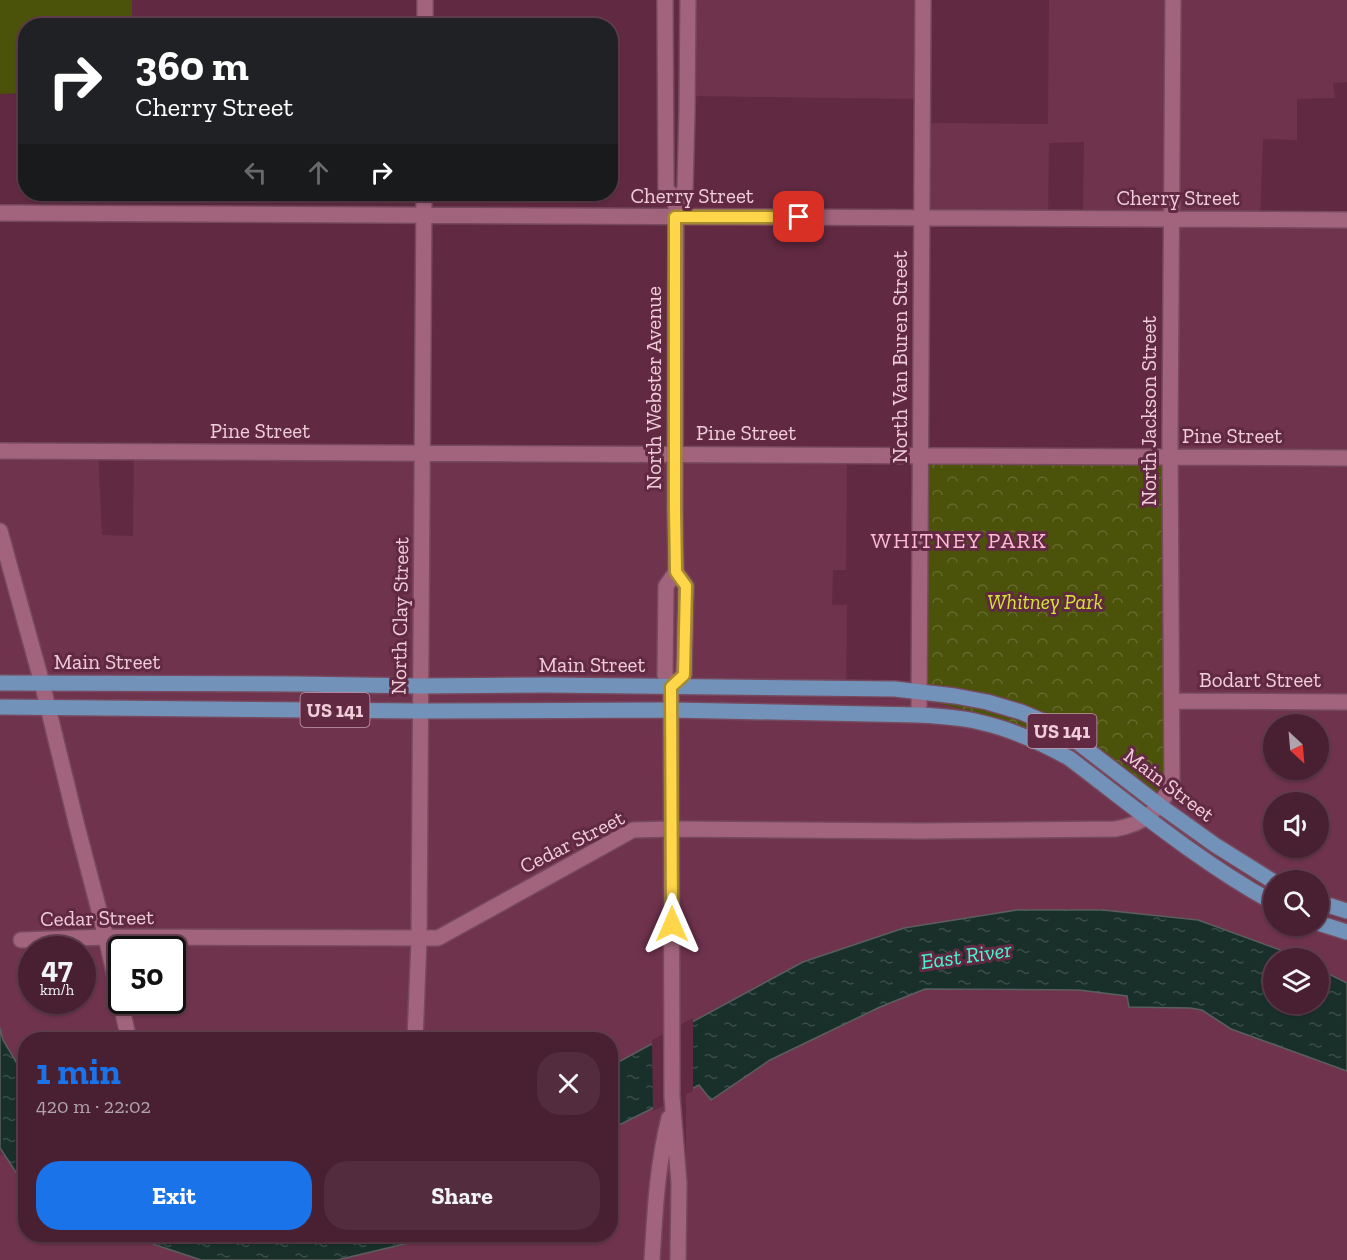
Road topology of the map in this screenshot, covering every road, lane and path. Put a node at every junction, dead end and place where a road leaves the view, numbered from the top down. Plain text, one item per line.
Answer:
1 (425, 0) edge
2 (665, 0) edge
3 (687, 0) edge
4 (924, 0) edge
5 (1173, 0) edge
6 (425, 18) edge
7 (424, 201) edge
8 (675, 210) junction
9 (0, 213) edge
10 (424, 215) junction
11 (922, 218) junction
12 (1171, 219) junction
13 (1347, 220) edge
14 (0, 451) edge
15 (422, 453) junction
16 (675, 454) junction
17 (920, 456) junction
18 (1170, 457) junction
19 (1347, 458) edge
20 (0, 531) edge
21 (0, 683) edge
22 (42, 683) junction
23 (420, 686) junction
24 (671, 687) junction
25 (919, 691) junction
26 (1172, 701) junction
27 (1347, 702) edge
28 (0, 706) edge
29 (48, 707) junction
30 (671, 710) junction
31 (420, 711) junction
32 (919, 715) junction
33 (1152, 812) junction
34 (671, 829) junction
35 (1263, 875) edge
36 (1263, 896) edge
37 (1329, 905) edge
38 (1347, 911) edge
39 (1329, 926) edge
40 (1347, 932) edge
41 (96, 937) edge
42 (106, 937) junction
43 (419, 939) junction
44 (127, 1032) edge
45 (415, 1032) edge
46 (672, 1107) junction
47 (652, 1260) edge
48 (678, 1260) edge

1 - 6 street
2 - 8 street, North Webster Avenue
3 - 8 street, North Webster Avenue
4 - 11 street, North Van Buren Street
5 - 12 street, North Jackson Street
7 - 10 street, North Clay Street
8 - 10 street, Cherry Street
8 - 11 street, Cherry Street
8 - 16 street, North Webster Avenue
9 - 10 street, Cherry Street
10 - 15 street, North Clay Street
11 - 12 street, Cherry Street
11 - 17 street, North Van Buren Street
12 - 13 street, Cherry Street
12 - 18 street, North Jackson Street
14 - 15 street, Pine Street
15 - 16 street, Pine Street
15 - 23 street, North Clay Street
16 - 17 street, Pine Street
16 - 24 street, North Webster Avenue
17 - 18 street, Pine Street
17 - 25 street, North Van Buren Street
18 - 19 street, Pine Street
18 - 26 street, North Jackson Street
20 - 22 street
21 - 22 main road, Main Street / US 141
22 - 23 main road, Main Street / US 141
22 - 29 street
23 - 24 main road, Main Street / US 141
23 - 31 street, North Clay Street
24 - 25 main road, Main Street / US 141
24 - 30 street, North Webster Avenue
25 - 32 street, North Van Buren Street
25 - 33 main road, Main Street / US 141
26 - 27 street, Bodart Street
26 - 33 street, North Jackson Street
28 - 29 main road, Main Street / US 141
29 - 31 main road, Main Street / US 141
29 - 42 street
30 - 31 main road, Main Street / US 141
30 - 32 main road, Main Street / US 141
30 - 34 street, North Webster Avenue
31 - 43 street, North Clay Street
32 - 33 main road, Main Street / US 141
33 - 34 street, Cedar Street
33 - 35 main road, Main Street / US 141
33 - 36 main road, Main Street / US 141
34 - 43 street, Cedar Street
34 - 46 street, North Webster Avenue
37 - 38 main road
39 - 40 main road
41 - 42 street, Cedar Street
42 - 43 street, Cedar Street
42 - 44 street
43 - 45 street, North Clay Street
46 - 47 street, North Webster Avenue
46 - 48 street, North Webster Avenue

